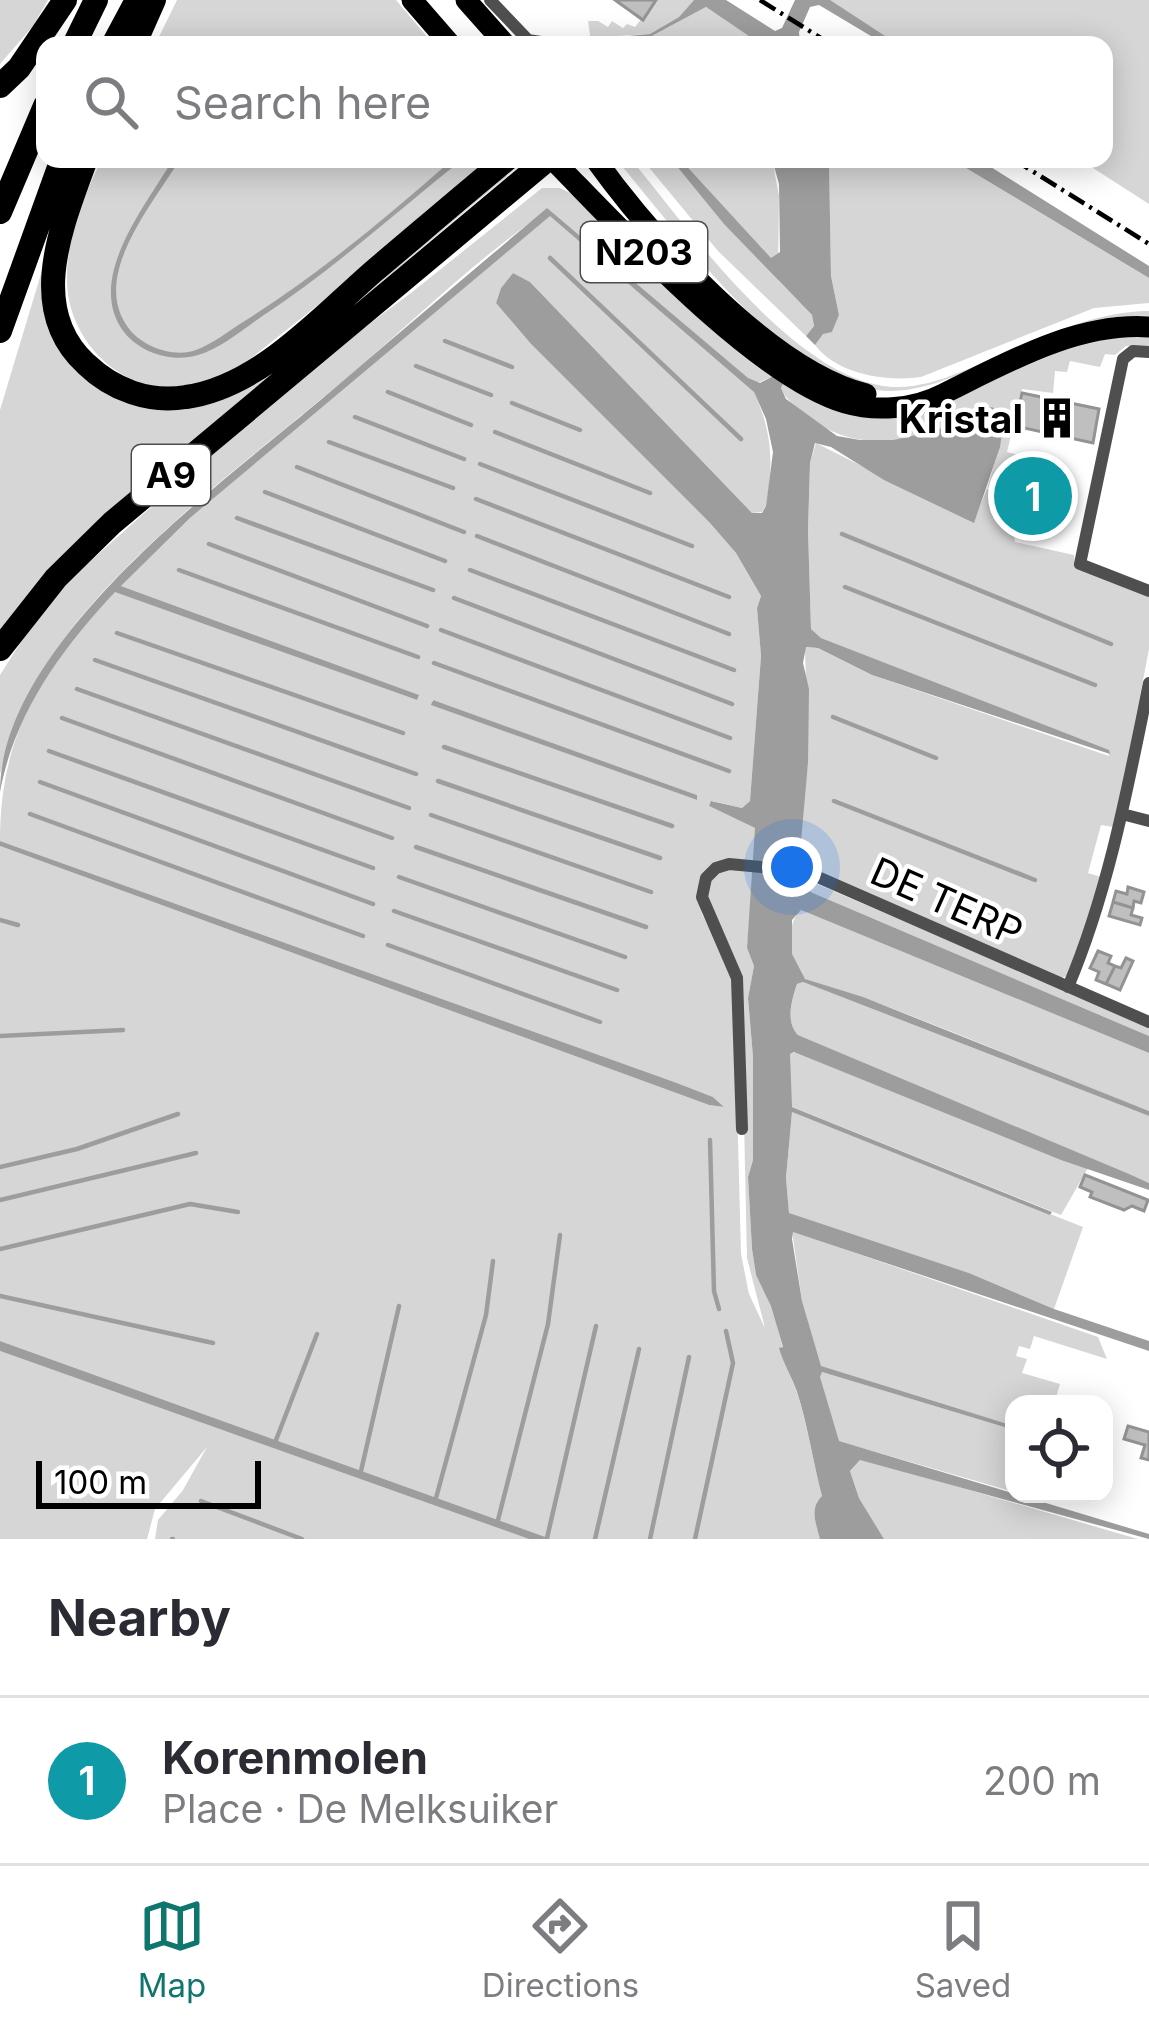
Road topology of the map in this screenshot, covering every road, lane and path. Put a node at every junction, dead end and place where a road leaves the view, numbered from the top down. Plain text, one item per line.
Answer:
1 (65, 0) edge
2 (96, 0) edge
3 (137, 0) edge
4 (154, 0) edge
5 (412, 0) edge
6 (466, 0) edge
7 (490, 0) edge
8 (41, 36) edge
9 (78, 36) edge
10 (118, 36) edge
11 (138, 36) edge
12 (444, 36) edge
13 (498, 36) edge
14 (523, 36) edge
15 (36, 43) edge
16 (0, 86) edge
17 (36, 127) edge
18 (59, 168) edge
19 (83, 168) edge
20 (496, 168) edge
21 (539, 168) edge
22 (559, 168) edge
23 (602, 168) edge
24 (0, 212) edge
25 (1149, 327) edge
26 (0, 331) edge
27 (1149, 352) edge
28 (774, 355) junction
29 (1149, 591) edge
30 (0, 650) edge
31 (1149, 683) edge
32 (1122, 814) junction
33 (1149, 821) edge
34 (1068, 987) junction
35 (1149, 1022) edge
36 (742, 1129) dead end

1 - 8 highway
2 - 9 highway
3 - 10 highway
4 - 11 highway
5 - 12 main road
6 - 13 main road
7 - 14 street
15 - 16 highway
17 - 24 highway
18 - 26 highway
19 - 20 highway, A9
21 - 30 highway, A9
22 - 28 main road, N203
23 - 28 main road, N203
25 - 28 main road, N203
27 - 29 street
31 - 32 street
32 - 33 street
32 - 34 street
34 - 35 street, DE TERP
34 - 36 street, DE TERP

